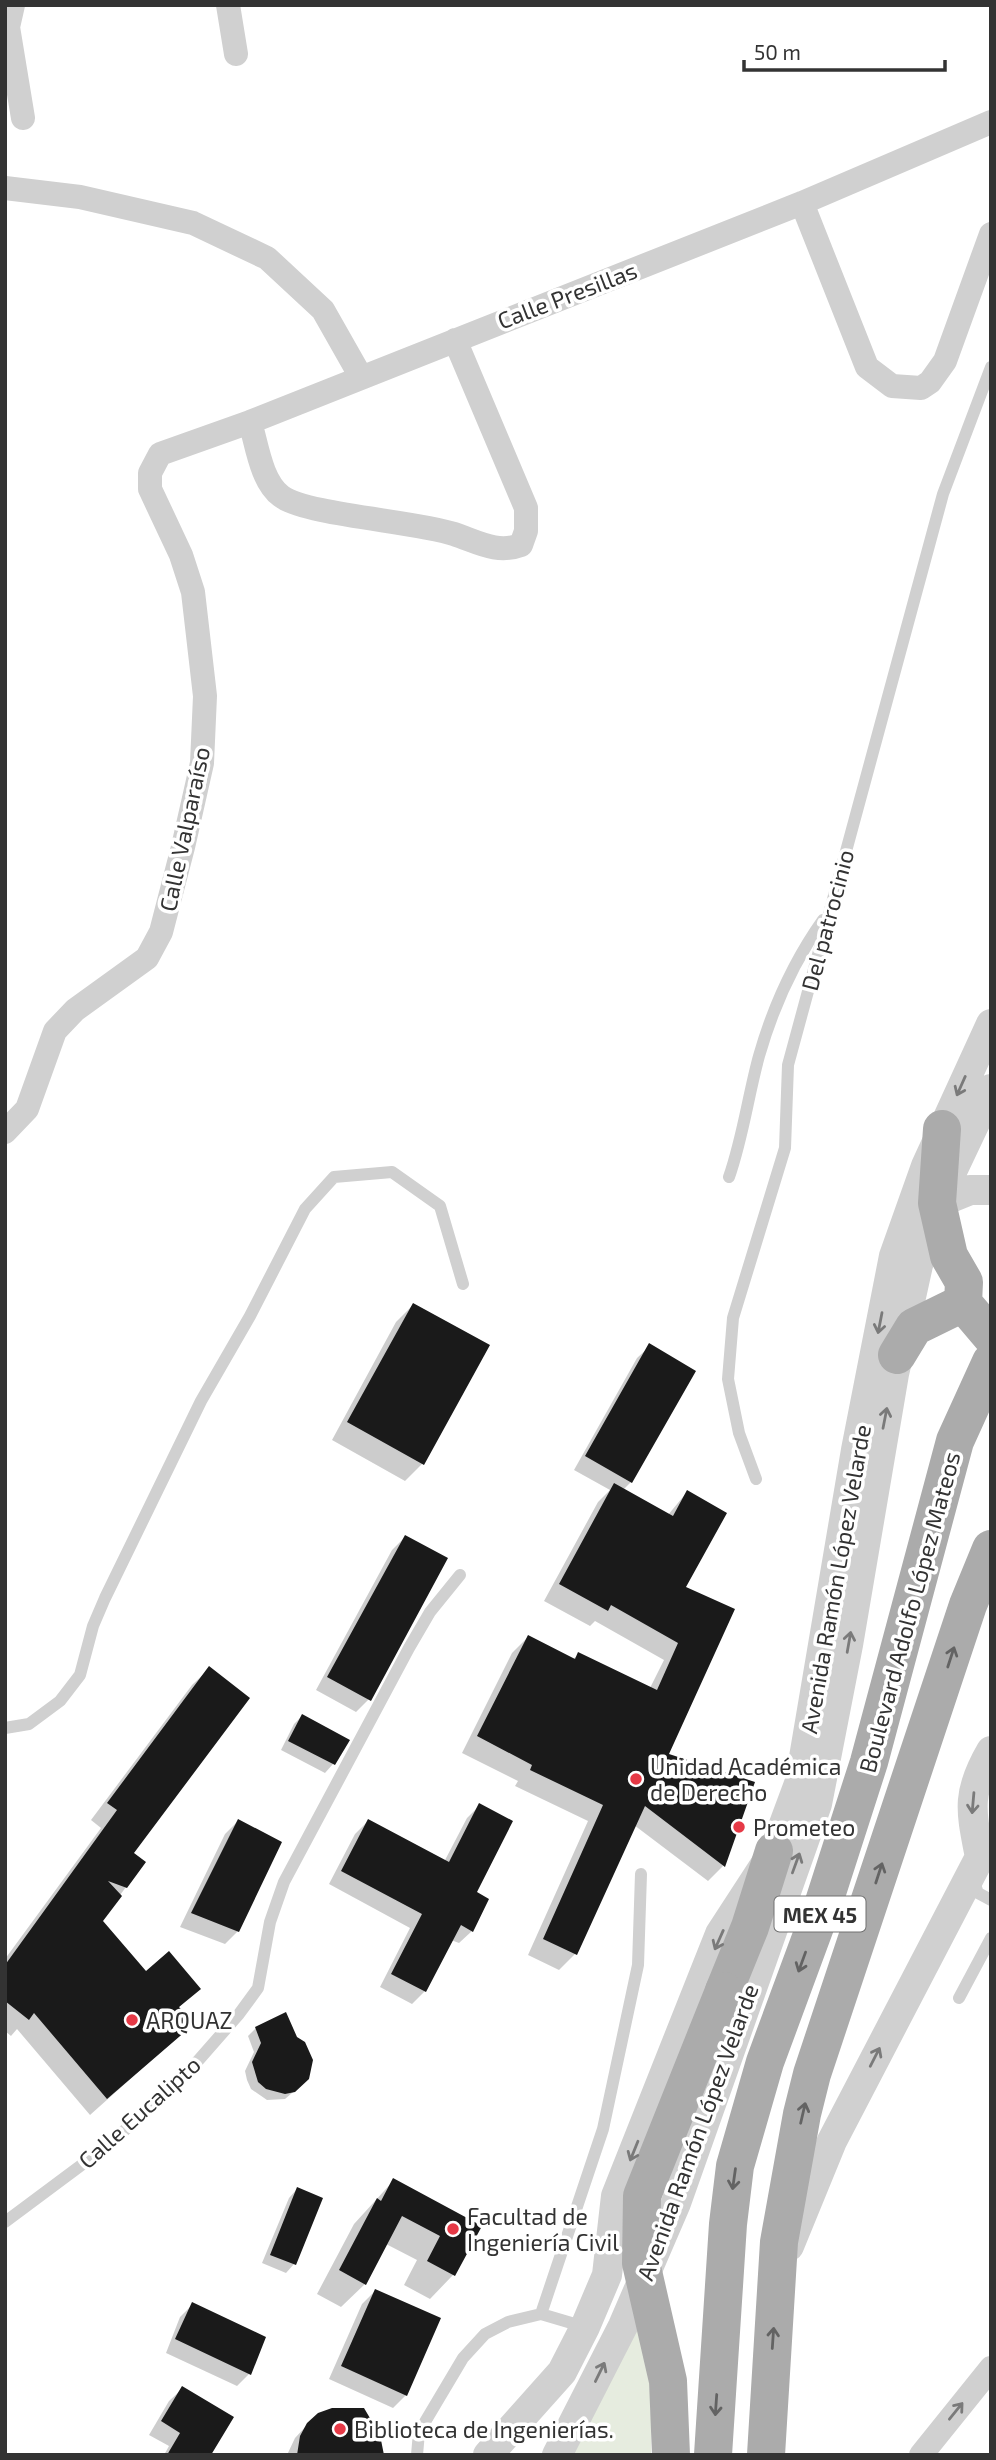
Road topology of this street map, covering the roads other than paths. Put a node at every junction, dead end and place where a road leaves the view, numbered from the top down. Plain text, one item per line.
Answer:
1 (13, 5) edge
2 (228, 5) edge
3 (236, 54) dead end
4 (23, 118) dead end
5 (991, 122) edge
6 (5, 188) edge
7 (802, 203) junction
8 (991, 234) edge
9 (455, 340) junction
10 (991, 367) edge
11 (362, 377) junction
12 (250, 422) junction
13 (150, 472) joint
14 (830, 911) junction
15 (991, 1024) edge
16 (991, 1089) edge
17 (943, 1129) joint
18 (5, 1132) edge
19 (729, 1177) dead end
20 (991, 1191) edge
21 (922, 1210) junction
22 (906, 1261) junction
23 (463, 1284) dead end
24 (976, 1317) edge
25 (897, 1355) junction
26 (985, 1372) edge
27 (756, 1479) dead end
28 (991, 1549) edge
29 (460, 1575) dead end
30 (5, 1728) edge
31 (991, 1751) edge
32 (774, 1851) junction
33 (987, 1854) edge
34 (641, 1874) dead end
35 (991, 1900) edge
36 (991, 1938) edge
37 (959, 1998) dead end
38 (5, 2222) edge
39 (777, 2275) junction
40 (541, 2314) junction
41 (585, 2327) junction
42 (991, 2368) edge
43 (562, 2372) junction
44 (582, 2409) junction
45 (417, 2455) edge
46 (488, 2455) edge
47 (557, 2455) edge
48 (671, 2455) edge
49 (713, 2455) edge
50 (766, 2455) edge
51 (921, 2455) edge

1 - 4 street
2 - 3 street
5 - 7 street, Calle Presillas
6 - 11 street
7 - 8 street
7 - 9 street, Calle Presillas
9 - 11 street, Calle Presillas
9 - 12 street
10 - 14 lane, Del patrocinio
11 - 12 street, Calle Presillas
12 - 13 street, Calle Presillas
13 - 18 street, Calle Valparaíso
14 - 19 lane
14 - 27 lane, Del patrocinio
15 -> 17 street
16 - 21 street
17 - 21 main road
20 - 21 street
21 - 22 street
21 - 24 main road
22 - 25 street, Avenida Ramón López Velarde
22 -> 32 street, Avenida Ramón López Velarde
23 - 30 lane
24 - 25 main road
44 -> 25 street, Avenida Ramón López Velarde
26 -> 49 main road, Boulevard Adolfo López Mateos / MEX 45
39 -> 28 main road, Boulevard Adolfo López Mateos / MEX 45
29 - 38 lane, Calle Eucalipto
31 -> 33 street
32 -> 41 street, Avenida Ramón López Velarde
32 - 48 main road, bridge
33 - 35 lane
39 -> 33 street, Boulevard Adolfo López Mateos
34 - 40 lane
36 - 37 lane
50 -> 39 main road, Boulevard Adolfo López Mateos / MEX 45
40 - 41 lane
40 - 45 lane
41 - 43 street, Avenida Ramón López Velarde
51 -> 42 street
43 - 44 street
43 - 46 street, Avenida Ramón López Velarde
44 - 47 street, Avenida Ramón López Velarde

